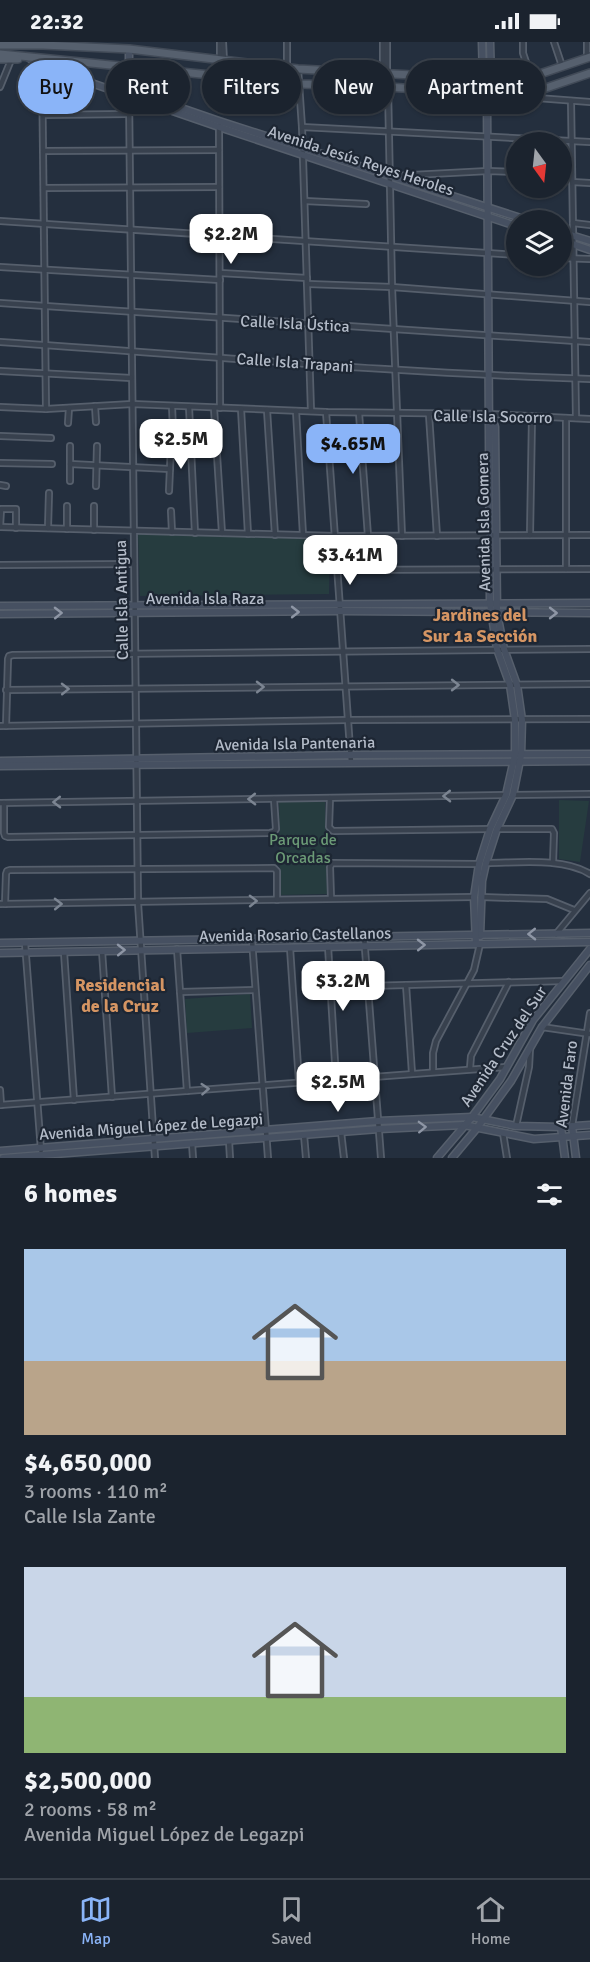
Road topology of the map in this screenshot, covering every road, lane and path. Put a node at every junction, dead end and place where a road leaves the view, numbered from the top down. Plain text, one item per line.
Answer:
1 (221, 42) edge
2 (286, 42) edge
3 (385, 42) edge
4 (482, 42) edge
5 (490, 42) edge
6 (523, 42) edge
7 (554, 42) edge
8 (587, 42) edge
9 (39, 44) edge
10 (72, 44) edge
11 (0, 45) edge
12 (130, 46) edge
13 (0, 54) edge
14 (28, 57) junction
15 (588, 58) edge
16 (0, 59) edge
17 (11, 60) junction
18 (36, 60) edge
19 (216, 60) edge
20 (222, 60) edge
21 (287, 60) edge
22 (385, 60) edge
23 (484, 60) edge
24 (489, 60) edge
25 (525, 60) edge
26 (562, 66) junction
27 (545, 72) edge
28 (590, 73) edge
29 (0, 87) edge
30 (545, 88) edge
31 (545, 99) edge
32 (571, 100) junction
33 (590, 102) edge
34 (301, 106) edge
35 (129, 114) joint
36 (190, 114) edge
37 (389, 114) edge
38 (487, 114) edge
39 (43, 115) joint
40 (219, 124) junction
41 (302, 127) junction
42 (389, 131) junction
43 (572, 132) edge
44 (488, 136) junction
45 (506, 137) edge
46 (572, 141) edge
47 (590, 142) edge
48 (219, 150) junction
49 (44, 151) junction
50 (129, 151) junction
51 (303, 152) junction
52 (488, 171) junction
53 (506, 172) edge
54 (389, 180) junction
55 (572, 182) joint
56 (590, 183) edge
57 (130, 187) junction
58 (219, 187) junction
59 (44, 188) junction
60 (305, 201) junction
61 (366, 204) dead end
62 (488, 208) junction
63 (506, 214) edge
64 (488, 218) junction
65 (0, 221) edge
66 (506, 223) edge
67 (573, 223) junction
68 (45, 224) junction
69 (590, 225) edge
70 (130, 229) junction
71 (219, 235) junction
72 (573, 236) junction
73 (306, 241) junction
74 (590, 241) edge
75 (573, 244) junction
76 (391, 246) junction
77 (590, 250) edge
78 (488, 253) junction
79 (506, 254) edge
80 (574, 259) junction
81 (590, 259) edge
82 (0, 267) edge
83 (45, 270) junction
84 (220, 273) junction
85 (130, 275) junction
86 (220, 280) junction
87 (308, 281) junction
88 (392, 287) junction
89 (487, 293) junction
90 (574, 301) junction
91 (590, 302) edge
92 (0, 303) edge
93 (46, 306) junction
94 (130, 311) junction
95 (219, 318) junction
96 (309, 324) junction
97 (394, 328) junction
98 (488, 335) junction
99 (0, 342) edge
100 (575, 342) junction
101 (590, 342) edge
102 (45, 345) junction
103 (131, 350) junction
104 (220, 356) junction
105 (310, 364) junction
106 (395, 369) junction
107 (0, 371) edge
108 (45, 374) junction
109 (489, 375) junction
110 (131, 378) junction
111 (576, 378) junction
112 (590, 378) edge
113 (132, 404) junction
114 (94, 406) junction
115 (172, 406) junction
116 (0, 407) edge
117 (189, 407) junction
118 (69, 408) junction
119 (217, 408) junction
120 (46, 409) junction
121 (240, 409) junction
122 (267, 410) junction
123 (296, 411) junction
124 (311, 411) junction
125 (327, 412) junction
126 (359, 413) junction
127 (396, 414) junction
128 (490, 414) junction
129 (429, 415) junction
130 (532, 417) junction
131 (566, 418) junction
132 (576, 418) junction
133 (590, 419) edge
134 (96, 422) dead end
135 (68, 423) dead end
136 (173, 431) dead end
137 (0, 436) edge
138 (51, 438) dead end
139 (171, 445) dead end
140 (70, 446) dead end
141 (97, 446) dead end
142 (0, 463) edge
143 (52, 464) dead end
144 (70, 464) junction
145 (96, 465) junction
146 (132, 467) junction
147 (170, 469) junction
148 (70, 481) dead end
149 (96, 486) dead end
150 (169, 491) dead end
151 (49, 493) dead end
152 (68, 506) dead end
153 (94, 506) dead end
154 (171, 511) dead end
155 (0, 527) edge
156 (16, 528) junction
157 (48, 528) junction
158 (67, 529) junction
159 (94, 530) junction
160 (133, 531) junction
161 (172, 532) junction
162 (195, 532) junction
163 (222, 533) junction
164 (248, 534) junction
165 (275, 535) junction
166 (566, 535) junction
167 (590, 535) edge
168 (303, 536) junction
169 (335, 536) junction
170 (368, 536) junction
171 (402, 536) junction
172 (437, 536) junction
173 (493, 536) junction
174 (530, 536) junction
175 (134, 564) junction
176 (0, 565) edge
177 (590, 568) edge
178 (493, 569) junction
179 (566, 569) junction
180 (338, 570) junction
181 (494, 603) junction
182 (590, 603) edge
183 (134, 604) junction
184 (340, 604) junction
185 (0, 606) edge
186 (340, 611) junction
187 (134, 612) junction
188 (590, 613) edge
189 (0, 614) edge
190 (494, 614) junction
191 (500, 649) junction
192 (590, 649) edge
193 (343, 650) junction
194 (135, 653) junction
195 (590, 684) edge
196 (513, 685) junction
197 (345, 686) junction
198 (135, 688) junction
199 (6, 690) junction
200 (590, 719) edge
201 (348, 720) junction
202 (518, 720) junction
203 (136, 724) junction
204 (0, 726) edge
205 (6, 726) junction
206 (590, 754) edge
207 (518, 758) junction
208 (350, 759) junction
209 (0, 761) edge
210 (590, 761) edge
211 (136, 762) junction
212 (0, 766) edge
213 (590, 794) edge
214 (510, 795) junction
215 (274, 798) junction
216 (330, 798) junction
217 (136, 801) junction
218 (2, 803) edge
219 (501, 813) junction
220 (489, 829) junction
221 (497, 829) junction
222 (137, 834) junction
223 (553, 863) junction
224 (482, 864) junction
225 (137, 868) junction
226 (590, 874) edge
227 (590, 893) edge
228 (478, 897) junction
229 (331, 898) junction
230 (278, 900) junction
231 (138, 903) junction
232 (3, 904) edge
233 (574, 910) junction
234 (590, 933) edge
235 (556, 934) junction
236 (478, 935) junction
237 (363, 936) junction
238 (252, 940) junction
239 (139, 942) junction
240 (590, 942) edge
241 (0, 943) edge
242 (25, 943) junction
243 (478, 944) junction
244 (328, 946) junction
245 (365, 946) junction
246 (290, 948) junction
247 (253, 949) junction
248 (590, 949) edge
249 (140, 950) junction
250 (177, 950) junction
251 (64, 951) junction
252 (102, 951) junction
253 (27, 952) junction
254 (0, 953) edge
255 (589, 968) edge
256 (563, 981) junction
257 (509, 982) junction
258 (466, 983) junction
259 (406, 985) junction
260 (368, 986) junction
261 (255, 990) junction
262 (180, 992) junction
263 (590, 1013) edge
264 (542, 1027) junction
265 (588, 1034) edge
266 (531, 1046) junction
267 (506, 1067) junction
268 (470, 1068) junction
269 (433, 1071) junction
270 (412, 1073) junction
271 (375, 1076) junction
272 (336, 1079) junction
273 (299, 1082) junction
274 (262, 1085) junction
275 (0, 1090) edge
276 (187, 1091) junction
277 (150, 1094) junction
278 (112, 1097) junction
279 (74, 1100) junction
280 (37, 1103) junction
281 (1, 1105) edge
282 (472, 1117) junction
283 (484, 1118) junction
284 (379, 1125) junction
285 (464, 1125) junction
286 (590, 1125) edge
287 (516, 1126) junction
288 (572, 1126) junction
289 (561, 1127) junction
290 (477, 1128) junction
291 (341, 1132) junction
292 (504, 1133) junction
293 (266, 1134) junction
294 (304, 1135) junction
295 (590, 1135) edge
296 (573, 1137) junction
297 (562, 1138) junction
298 (229, 1140) junction
299 (154, 1143) junction
300 (192, 1143) junction
301 (117, 1149) junction
302 (0, 1151) edge
303 (41, 1154) edge
304 (79, 1155) edge
305 (3, 1158) edge
306 (117, 1158) edge
307 (155, 1158) edge
308 (193, 1158) edge
309 (230, 1158) edge
310 (268, 1158) edge
311 (306, 1158) edge
312 (344, 1158) edge
313 (381, 1158) edge
314 (437, 1158) edge
315 (452, 1158) edge
316 (507, 1158) edge
317 (565, 1158) edge
318 (576, 1158) edge

1 - 20 street
2 - 21 street
3 - 22 street
4 - 23 street, Avenida Isla Gomera
5 - 24 street, Avenida Isla Gomera
6 - 25 street
7 - 26 street
8 - 15 street
9 - 10 main road
9 - 11 main road
10 - 12 main road
12 - 19 main road
13 - 14 main road
14 - 17 main road
14 - 18 main road
15 - 26 main road
16 - 17 main road
17 - 29 street
26 - 27 main road
28 - 30 main road
31 - 32 street
32 - 33 street
32 - 43 street
34 - 41 street
35 - 39 street
35 - 50 street, Calle Isla Antigua
36 - 40 street, Avenida Jesús Reyes Heroles
37 - 42 street
38 - 44 street, Avenida Isla Gomera
39 - 49 street
40 - 48 street
40 - 51 street, Avenida Jesús Reyes Heroles
41 - 42 street
41 - 51 street
42 - 44 street
42 - 54 street
44 - 45 street
44 - 52 street, Avenida Isla Gomera
46 - 47 street
48 - 50 street
48 - 58 street
49 - 50 street
49 - 59 street
50 - 57 street, Calle Isla Antigua
51 - 54 street, Avenida Jesús Reyes Heroles
51 - 60 street
52 - 53 street
52 - 54 street
52 - 62 street, Avenida Isla Gomera
54 - 62 street, Avenida Jesús Reyes Heroles
54 - 64 street, Avenida Jesús Reyes Heroles
54 - 76 street
55 - 56 street
55 - 67 street
57 - 58 street
57 - 59 street
57 - 70 street, Calle Isla Antigua
58 - 71 street
59 - 68 street
60 - 61 street
60 - 73 street
62 - 63 street, Avenida Jesús Reyes Heroles
62 - 64 street, Avenida Isla Gomera
64 - 66 street, Avenida Jesús Reyes Heroles
64 - 78 street, Avenida Isla Gomera
65 - 68 street
67 - 69 street
67 - 72 street
68 - 70 street
68 - 83 street
70 - 71 street
70 - 85 street, Calle Isla Antigua
71 - 73 street
71 - 84 street
72 - 74 street
72 - 75 street
73 - 76 street
73 - 87 street
75 - 77 street
75 - 80 street
76 - 78 street
76 - 88 street
78 - 79 street
78 - 89 street, Avenida Isla Gomera
80 - 81 street
80 - 90 street
82 - 83 street
83 - 85 street
83 - 93 street
84 - 86 street
84 - 87 street
85 - 86 street
85 - 94 street, Calle Isla Antigua
86 - 95 street
87 - 88 street
87 - 96 street
88 - 89 street
88 - 97 street
89 - 90 street
89 - 98 street, Avenida Isla Gomera
90 - 91 street
90 - 100 street
92 - 93 street, Calle Isla Ústica
93 - 94 street, Calle Isla Ústica
93 - 102 street
94 - 95 street, Calle Isla Ústica
94 - 103 street, Calle Isla Antigua
95 - 96 street, Calle Isla Ústica
95 - 104 street
96 - 97 street, Calle Isla Ústica
96 - 105 street
97 - 98 street, Calle Isla Ústica
97 - 106 street
98 - 100 street, Calle Isla Ústica
98 - 109 street, Avenida Isla Gomera
99 - 102 street, Calle Isla Trapani
100 - 101 street, Calle Isla Ústica
100 - 111 street
102 - 103 street, Calle Isla Trapani
102 - 108 street
103 - 104 street, Calle Isla Trapani
103 - 110 street, Calle Isla Antigua
104 - 105 street, Calle Isla Trapani
104 - 119 street
105 - 106 street, Calle Isla Trapani
105 - 124 street
106 - 109 street, Calle Isla Trapani
106 - 127 street
107 - 108 street
108 - 110 street
108 - 120 street
109 - 111 street, Calle Isla Trapani
109 - 128 street, Avenida Isla Gomera
110 - 113 street, Calle Isla Antigua
111 - 112 street, Calle Isla Trapani
111 - 132 street
113 - 114 street, Calle Isla Socorro
113 - 115 street, Calle Isla Socorro
113 - 146 street, Calle Isla Antigua
114 - 118 street, Calle Isla Socorro
114 - 134 street
115 - 117 street, Calle Isla Socorro
115 - 136 street
116 - 120 street, Calle Isla Socorro
117 - 119 street, Calle Isla Socorro
117 - 162 street
118 - 120 street, Calle Isla Socorro
118 - 135 street
119 - 121 street, Calle Isla Socorro
119 - 163 street
121 - 122 street, Calle Isla Socorro
121 - 164 street
122 - 123 street, Calle Isla Socorro
122 - 165 street
123 - 124 street, Calle Isla Socorro
123 - 168 street
124 - 125 street, Calle Isla Socorro
125 - 126 street, Calle Isla Socorro
125 - 169 street
126 - 127 street, Calle Isla Socorro
126 - 170 street
127 - 129 street, Calle Isla Socorro
127 - 171 street
128 - 129 street, Calle Isla Socorro
128 - 130 street, Calle Isla Socorro
128 - 173 street, Avenida Isla Gomera
129 - 172 street
130 - 131 street, Calle Isla Socorro
130 - 174 street
131 - 132 street, Calle Isla Socorro
131 - 166 street
132 - 133 street, Calle Isla Socorro
137 - 138 street
139 - 147 street
140 - 144 street
141 - 145 street
142 - 143 street
144 - 145 street
144 - 148 street
145 - 146 street
145 - 149 street
146 - 147 street
146 - 160 street, Calle Isla Antigua
147 - 150 street
151 - 157 street
152 - 158 street
153 - 159 street
154 - 161 street
155 - 156 street
155 - 156 street
156 - 157 street
157 - 158 street
158 - 159 street
159 - 160 street
160 - 161 street
160 - 175 street, Calle Isla Antigua
161 - 162 street
162 - 163 street
163 - 164 street
164 - 165 street
165 - 168 street
166 - 167 street
166 - 174 street
166 - 179 street
168 - 169 street
169 - 170 street
169 - 180 street
170 - 171 street
171 - 172 street
172 - 173 street
173 - 174 street
173 - 178 street, Avenida Isla Gomera
175 - 176 street
175 - 183 street, Calle Isla Antigua
177 - 179 street
178 - 179 street
178 - 180 street
178 - 181 street, Avenida Isla Gomera
180 - 184 street
181 - 182 street, Avenida Isla Raza
181 - 184 street, Avenida Isla Raza
181 - 190 street, Avenida Isla Gomera
183 - 184 street, Avenida Isla Raza
183 - 185 street, Avenida Isla Raza
183 - 187 street, Calle Isla Antigua
184 - 186 street
187 -> 186 street, Avenida Isla Raza
186 - 190 street, Avenida Isla Raza
186 - 193 street
189 -> 187 street, Avenida Isla Raza
187 - 194 street, Calle Isla Antigua
190 -> 188 street, Avenida Isla Raza
190 - 191 street, Avenida Isla Gomera
191 - 192 street
191 - 193 street
191 - 196 street, Avenida Isla Gomera
193 - 194 street
193 - 197 street
194 - 198 street, Calle Isla Antigua
194 - 199 street
195 - 196 street
197 -> 196 street
196 - 202 street, Avenida Isla Gomera
198 -> 197 street
197 - 201 street
199 -> 198 street
198 - 203 street, Calle Isla Antigua
199 - 205 street
200 - 202 street
201 - 202 street
201 - 203 street
201 - 208 street
202 - 207 street, Avenida Isla Gomera
203 - 205 street
203 - 211 street, Calle Isla Antigua
204 - 205 street
206 - 207 street, Avenida Isla Pantenaria
207 - 208 street, Avenida Isla Pantenaria
207 - 210 street, Avenida Isla Pantenaria
207 - 214 street, Avenida Isla Gomera
208 - 211 street, Avenida Isla Pantenaria
209 - 211 street, Avenida Isla Pantenaria
211 - 212 street, Avenida Isla Pantenaria
211 - 217 street, Calle Isla Antigua
213 - 214 street
214 -> 216 street
214 - 219 street, Avenida Isla Gomera
215 - 216 street
215 -> 217 street
215 - 222 street
216 - 220 street
217 -> 218 street
217 - 222 street, Calle Isla Antigua
218 - 222 street
219 - 220 street, Avenida Isla Gomera
219 - 221 street, Avenida Isla Gomera
220 - 224 street, Avenida Isla Gomera
221 - 223 street
221 - 224 street, Avenida Isla Gomera
222 - 225 street, Calle Isla Antigua
223 - 224 street
223 - 226 street
224 - 228 street, Avenida Isla Gomera
224 - 229 street
225 - 230 street
225 - 231 street, Calle Isla Antigua
225 - 232 street
227 - 233 street
228 - 229 street
228 - 233 street
228 - 236 street, Avenida Isla Gomera
229 - 230 street
231 -> 230 street
232 -> 231 street
231 - 239 street, Calle Isla Antigua
233 - 235 street
234 - 235 street, Avenida Rosario Castellanos
235 -> 236 street, Avenida Rosario Castellanos
236 - 237 street, Avenida Rosario Castellanos
236 - 243 street, Avenida Isla Gomera
237 - 238 street, Avenida Rosario Castellanos
237 - 245 street
238 - 239 street, Avenida Rosario Castellanos
238 - 247 street
239 - 242 street, Avenida Rosario Castellanos
239 - 249 street, Calle Isla Antigua
240 - 243 street, Avenida Rosario Castellanos
241 - 242 street, Avenida Rosario Castellanos
242 - 253 street
245 -> 243 street, Avenida Rosario Castellanos
243 - 258 street
244 - 245 street, Avenida Rosario Castellanos
244 - 246 street, Avenida Rosario Castellanos
244 - 272 street
245 - 260 street
246 - 247 street, Avenida Rosario Castellanos
246 - 273 street
247 - 250 street, Avenida Rosario Castellanos
247 - 261 street
248 - 256 street, Avenida Cruz del Sur
249 - 250 street, Avenida Rosario Castellanos
252 -> 249 street, Avenida Rosario Castellanos
249 - 277 street, Calle Isla Antigua
250 - 262 street
251 - 252 street, Avenida Rosario Castellanos
251 - 253 street, Avenida Rosario Castellanos
251 - 279 street
252 - 278 street
253 - 254 street, Avenida Rosario Castellanos
253 - 280 street
255 - 264 street, Avenida Cruz del Sur
256 - 257 street
256 - 267 street, Avenida Cruz del Sur
257 - 258 street
257 - 268 street
258 - 259 street
258 - 269 street
259 - 260 street
259 - 270 street
260 - 271 street
261 - 262 street
261 - 274 street
262 - 276 street
263 - 265 street, Avenida Faro
264 - 265 street
264 - 266 street, Avenida Cruz del Sur
265 - 288 street, Avenida Faro
266 - 283 street, Avenida Cruz del Sur
266 - 287 street
267 - 268 street
267 - 282 street, Avenida Cruz del Sur
268 - 269 street
269 - 270 street
270 - 271 street
271 - 272 street
271 - 284 street
272 - 273 street
273 - 274 street
276 -> 274 street
274 - 293 street
275 - 281 street
276 - 277 street
277 - 278 street
277 - 299 street, Calle Isla Antigua
278 - 279 street
279 - 280 street
280 - 281 street
280 - 303 street
282 - 283 street, Avenida Miguel López de Legazpi
282 - 284 street, Avenida Miguel López de Legazpi
282 - 285 street, Avenida Cruz del Sur
283 - 287 street, Avenida Miguel López de Legazpi
283 - 290 street, Avenida Cruz del Sur
284 -> 285 street, Avenida Miguel López de Legazpi
284 - 291 street, Avenida Miguel López de Legazpi
284 - 293 street, Avenida Miguel López de Legazpi
284 - 313 street
285 - 290 street, Avenida Miguel López de Legazpi
285 - 314 street, Avenida Cruz del Sur
286 - 288 street, Avenida Miguel López de Legazpi
287 - 289 street, Avenida Miguel López de Legazpi
288 - 289 street, Avenida Miguel López de Legazpi
288 - 296 street, Avenida Faro
289 - 297 street, Avenida Faro
290 - 292 street, Avenida Miguel López de Legazpi
290 - 315 street, Avenida Cruz del Sur
291 - 294 street, Avenida Miguel López de Legazpi
291 - 312 street
292 - 297 street, Avenida Miguel López de Legazpi
292 - 316 street
293 - 294 street, Avenida Miguel López de Legazpi
293 - 298 street, Avenida Miguel López de Legazpi
293 - 299 street, Avenida Miguel López de Legazpi
293 - 310 street
294 - 311 street
295 - 296 street, Avenida Miguel López de Legazpi
296 - 297 street, Avenida Miguel López de Legazpi
296 - 318 street, Avenida Faro
297 - 317 street, Avenida Faro
298 - 300 street, Avenida Miguel López de Legazpi
298 - 309 street
299 - 300 street, Avenida Miguel López de Legazpi
299 - 301 street, Avenida Miguel López de Legazpi
299 - 303 street, Avenida Miguel López de Legazpi
299 - 307 street, Calle Isla Antigua
300 - 308 street
301 - 304 street, Avenida Miguel López de Legazpi
301 - 306 street
302 - 303 street, Avenida Miguel López de Legazpi
303 - 304 street, Avenida Miguel López de Legazpi
303 - 305 street, Avenida Miguel López de Legazpi

